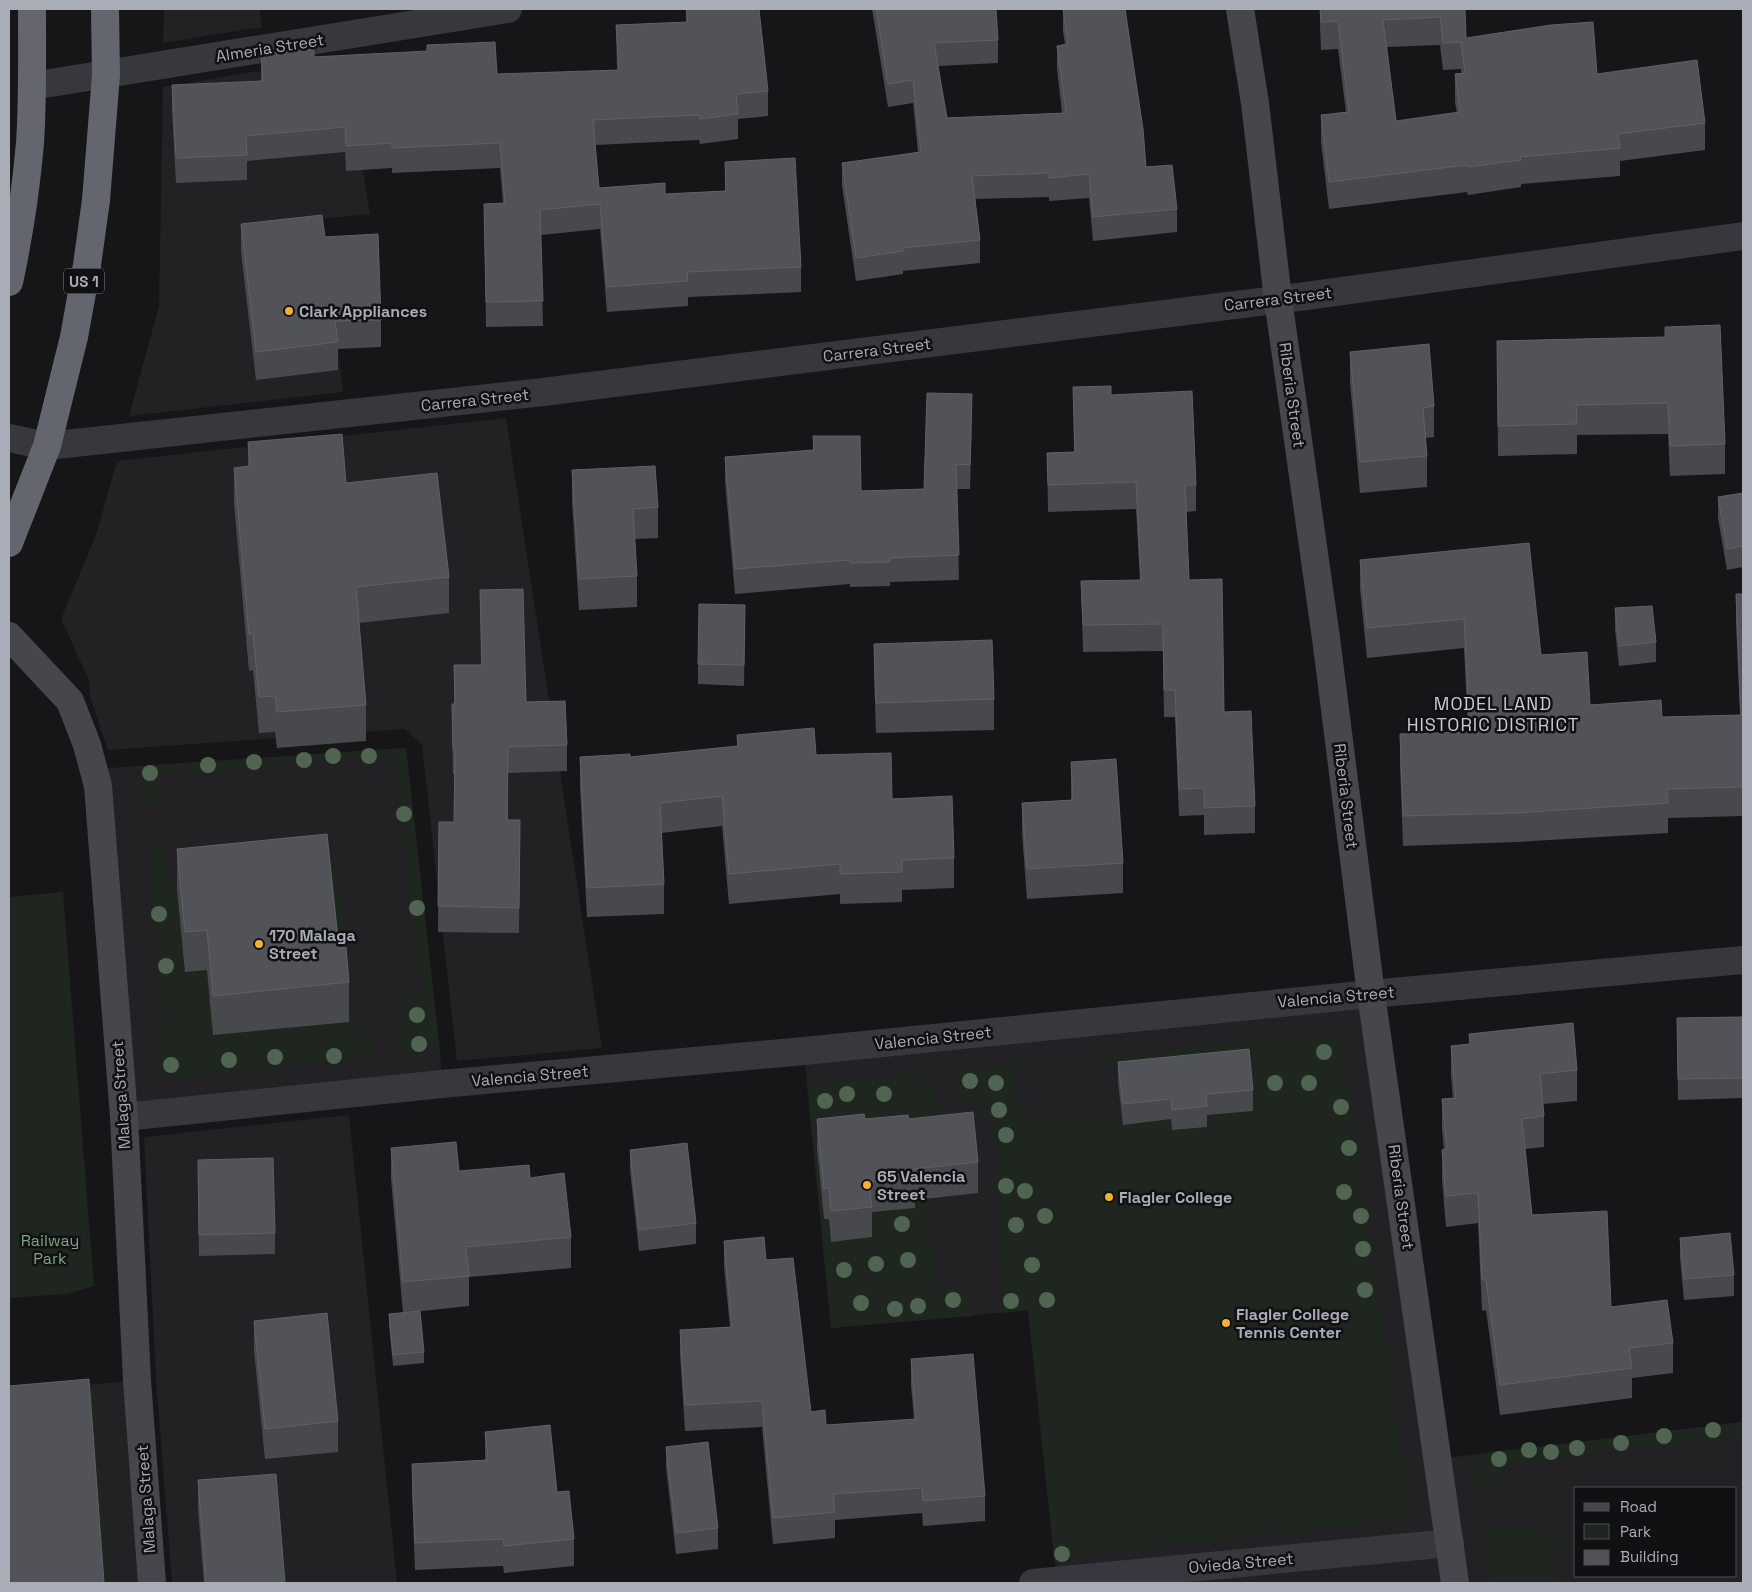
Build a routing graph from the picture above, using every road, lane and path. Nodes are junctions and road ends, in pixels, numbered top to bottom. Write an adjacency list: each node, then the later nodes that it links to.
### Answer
1 (32, 9): 6 (highway)
2 (105, 9): 5 (highway, US 1)
3 (508, 9): 5 (street, Almeria Street)
4 (1240, 9): 9 (street, Riberia Street)
5 (106, 75): 6 (street, Almeria Street); 11 (highway, US 1)
6 (32, 86): 8 (highway)
7 (1743, 236): 9 (street, Carrera Street)
8 (9, 282)
9 (1278, 299): 11 (street, Carrera Street); 15 (street, Riberia Street)
10 (9, 438): 11 (street, Carrera Street)
11 (47, 446): 12 (highway, US 1)
12 (9, 543)
13 (9, 636): 16 (street, Malaga Street)
14 (1743, 960): 15 (street, Valencia Street)
15 (1371, 994): 16 (street, Valencia Street); 17 (street, Riberia Street)
16 (124, 1117): 18 (street, Malaga Street)
17 (1450, 1543): 19 (street, Ovieda Street); 20 (street, Riberia Street)
18 (152, 1583)
19 (1033, 1583)
20 (1455, 1583)

